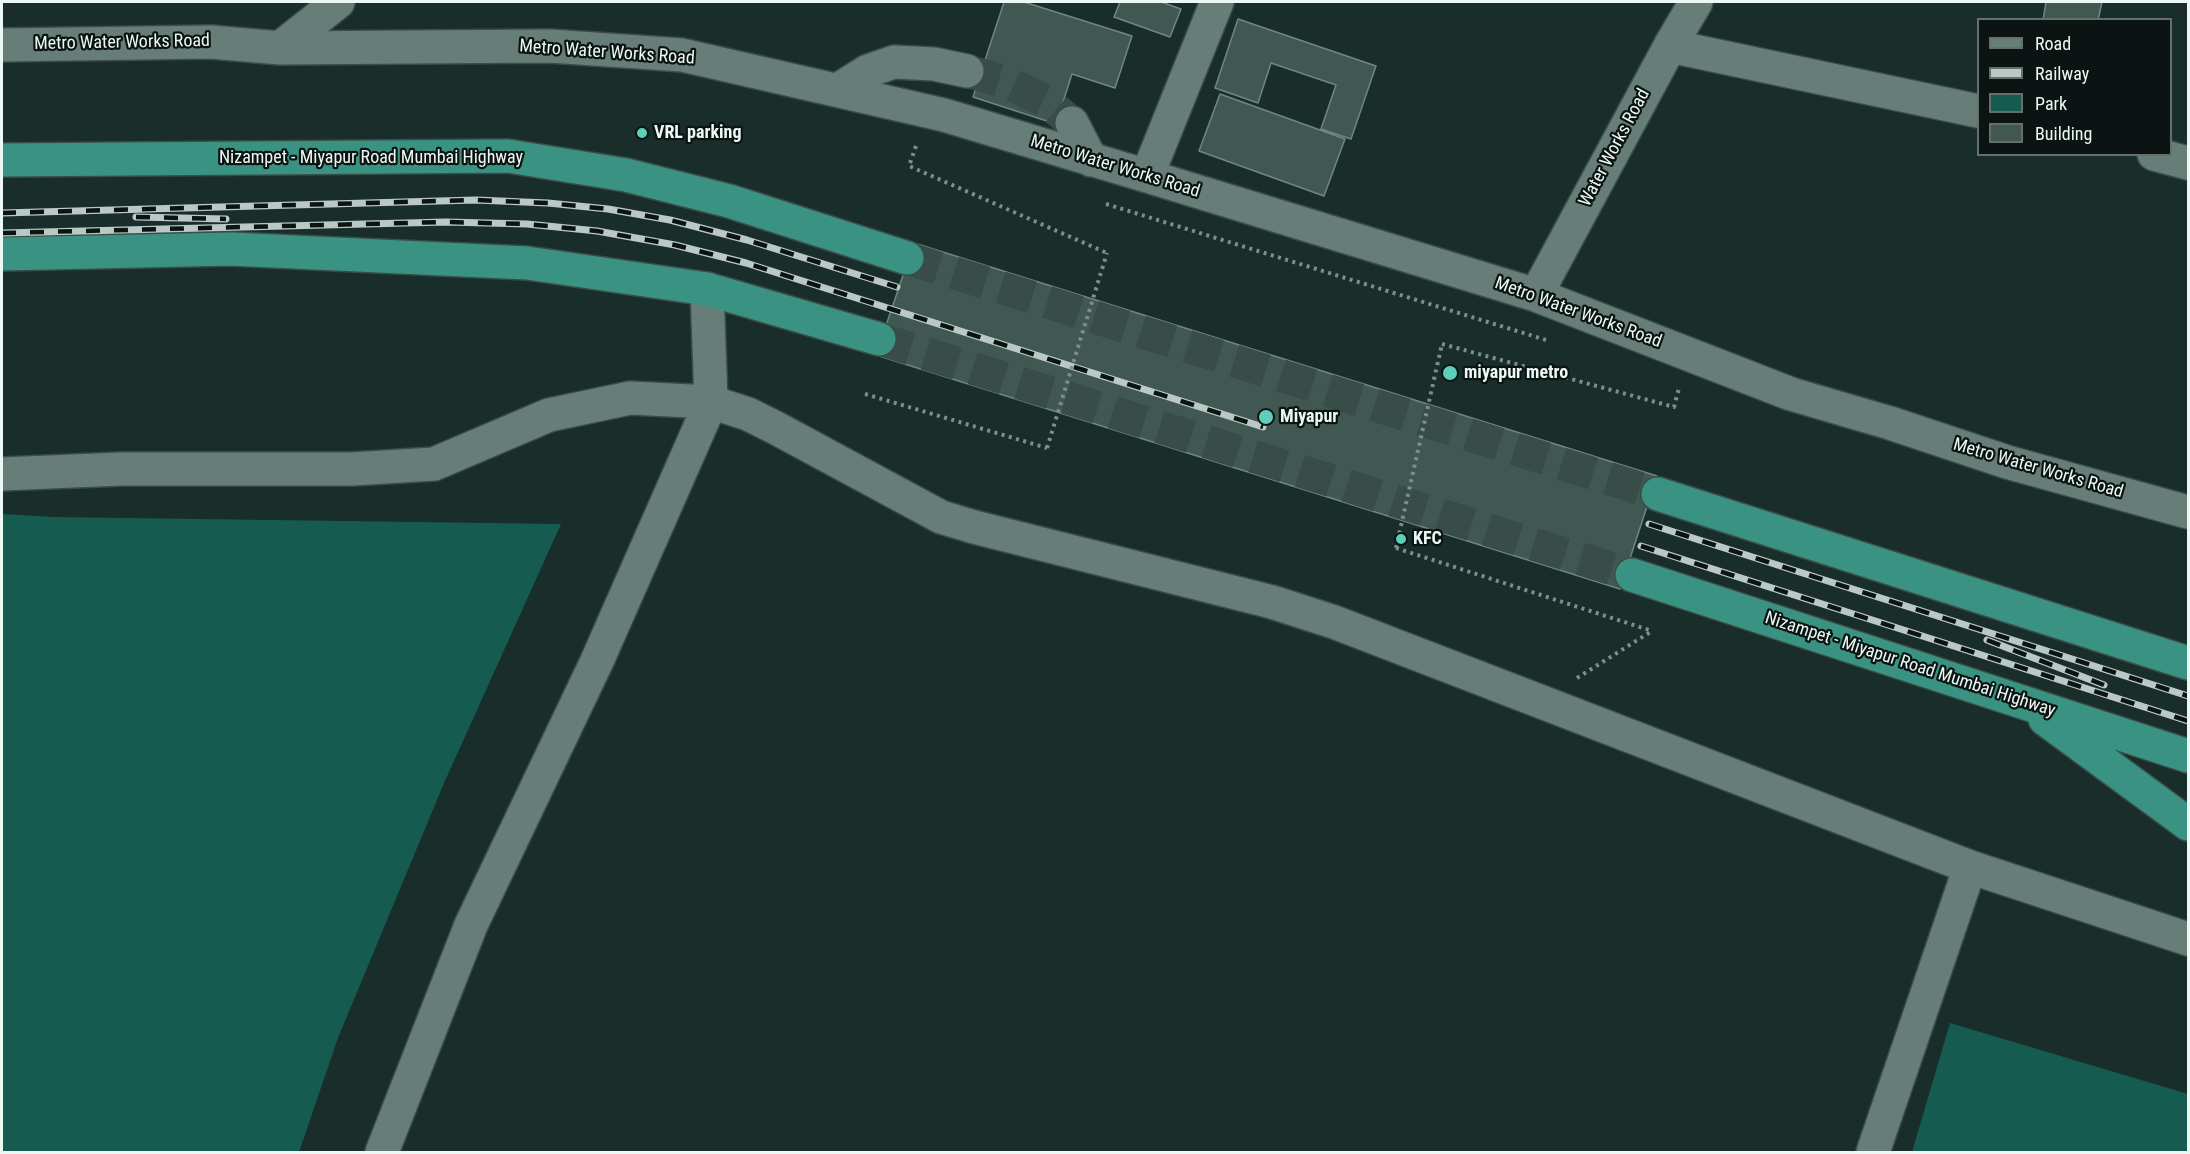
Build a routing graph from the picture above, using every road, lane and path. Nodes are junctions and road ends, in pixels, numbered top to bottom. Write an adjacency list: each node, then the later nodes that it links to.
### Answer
1 (338, 2): 6 (street)
2 (1217, 2): 16 (street)
3 (1696, 2): 5 (street, Water Works Road)
4 (2, 45): 6 (street, Metro Water Works Road)
5 (1670, 46): 9 (street); 21 (street, Water Works Road)
6 (280, 48): 8 (street, Metro Water Works Road)
7 (967, 71): 8 (street)
8 (838, 90): 14 (street, Metro Water Works Road)
9 (1977, 111)
10 (1072, 123): 14 (street)
11 (906, 143): 25 (path, bridge)
12 (2162, 156): 15 (street)
13 (2, 160): 19 (highway, Nizampet - Miyapur Road Mumbai Highway)
14 (1091, 160): 16 (street, Metro Water Works Road)
15 (2188, 163)
16 (1147, 176): 21 (street, Metro Water Works Road)
17 (1099, 202): 23 (path)
18 (2, 254): 20 (highway)
19 (907, 258)
20 (707, 289): 22 (highway); 26 (street)
21 (1536, 296): 29 (street, Metro Water Works Road)
22 (879, 339)
23 (1556, 343)
24 (1681, 382): 34 (path, bridge)
25 (865, 394)
26 (711, 402): 27 (street); 34 (street); 40 (street)
27 (2, 474)
28 (1659, 494): 32 (highway)
29 (2188, 512)
30 (1632, 575): 35 (highway, Nizampet - Miyapur Road Mumbai Highway)
31 (2188, 641): 32 (highway)
32 (2146, 650): 33 (highway)
33 (2188, 663)
34 (1540, 700): 38 (street)
35 (2020, 701): 36 (highway, Nizampet - Miyapur Road Mumbai Highway); 37 (highway)
36 (2188, 756)
37 (2188, 824)
38 (1970, 867): 39 (street); 41 (street)
39 (2188, 939)
40 (381, 1152)
41 (1873, 1152)

